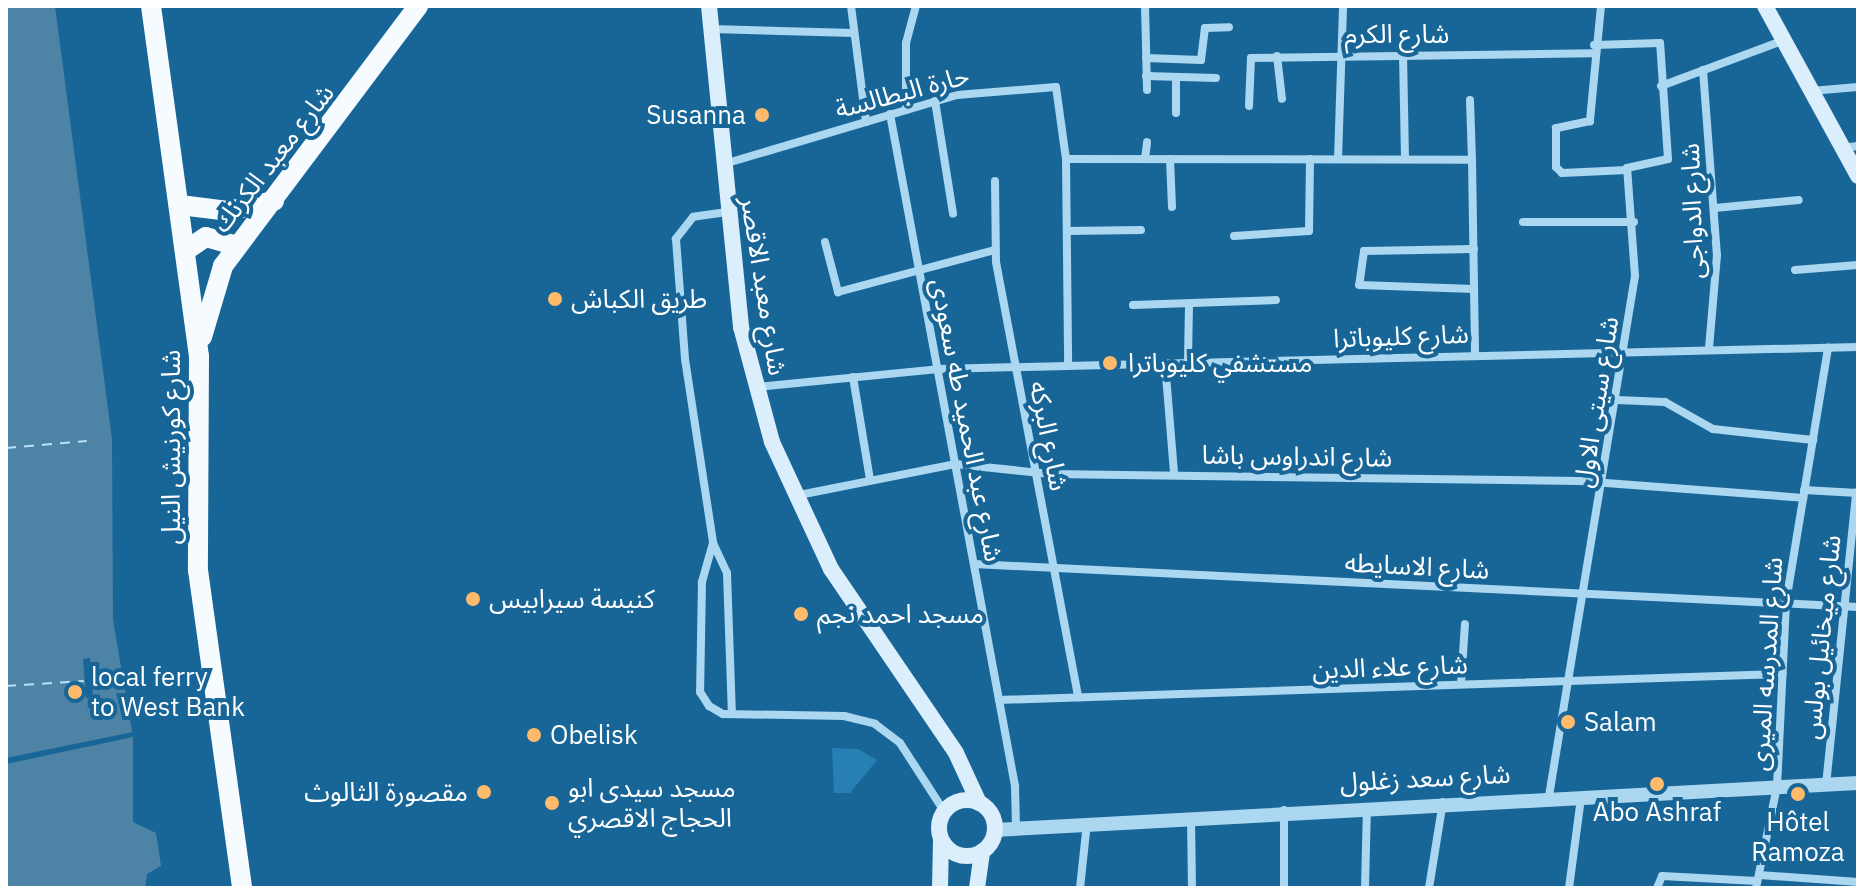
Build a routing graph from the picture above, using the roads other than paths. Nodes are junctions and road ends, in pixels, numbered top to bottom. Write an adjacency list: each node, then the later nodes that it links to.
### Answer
1 (151, 6): 51 (main road, شارع كورنيش النيل)
2 (418, 6): 49 (main road, شارع معبد الكرنك)
3 (709, 6): 11 (main road, شارع معبد الاقصر)
4 (851, 6): 12 (street)
5 (916, 6): 31 (street)
6 (1145, 6): 18 (street)
7 (1343, 6): 15 (street)
8 (1601, 6): 14 (street)
9 (1765, 6): 13 (main road)
10 (1229, 27): 18 (street)
11 (711, 29): 12 (street); 45 (main road, شارع معبد الاقصر)
12 (854, 33): 34 (street)
13 (1779, 42): 19 (street); 26 (main road)
14 (1593, 49): 16 (street, شارع الكرم); 23 (street, شارع الكرم); 46 (street)
15 (1346, 54): 16 (street, شارع الكرم); 17 (street, شارع الكرم); 42 (street)
16 (1403, 54): 43 (street)
17 (1277, 56): 27 (street); 30 (street, شارع الكرم)
18 (1146, 58): 20 (street)
19 (1703, 70): 23 (street); 53 (street, شارع الدواجى)
20 (1146, 76): 21 (street); 25 (street)
21 (1176, 77): 22 (street); 32 (street)
22 (1216, 78)
23 (1661, 86): 46 (street)
24 (1858, 87): 26 (street)
25 (1147, 90)
26 (1806, 91): 37 (main road)
27 (1282, 99)
28 (1470, 100): 44 (street)
29 (935, 101): 31 (street, حارة البطالسة); 38 (street, حارة البطالسة); 55 (street)
30 (1249, 106)
31 (906, 110): 33 (street, حارة البطالسة)
32 (1176, 113)
33 (890, 114): 34 (street, حارة البطالسة); 67 (street, شارع عبد الحميد طه سعودى)
34 (866, 122): 45 (street, حارة البطالسة)
35 (1147, 142): 39 (street)
36 (1858, 146): 37 (street)
37 (1840, 148): 47 (main road)
38 (1066, 159): 39 (street); 59 (street, حارة البطالسة)
39 (1145, 159): 40 (street)
40 (1170, 159): 41 (street); 52 (street)
41 (1310, 159): 42 (street); 60 (street)
42 (1338, 159): 43 (street)
43 (1405, 159): 44 (street)
44 (1472, 160): 63 (street)
45 (723, 165): 54 (main road, شارع معبد الاقصر)
46 (1627, 170): 57 (street, شارع سيتى الاول)
47 (1858, 176)
48 (995, 181): 64 (street, شارع البركه)
49 (275, 200): 51 (main road); 62 (main road, شارع معبد الكرنك)
50 (1799, 200): 53 (street)
51 (180, 205): 65 (main road, شارع كورنيش النيل)
52 (1172, 207)
53 (1715, 208): 75 (street, شارع الدواجى)
54 (727, 212): 85 (main road, شارع معبد الاقصر); 96 (street)
55 (953, 214)
56 (1523, 222): 57 (street)
57 (1634, 222): 76 (street, شارع سيتى الاول)
58 (1141, 230): 59 (street)
59 (1067, 231): 81 (street, حارة البطالسة)
60 (1234, 236)
61 (825, 242): 67 (street)
62 (237, 246): 65 (main road); 78 (main road, شارع معبد الكرنك)
63 (1474, 249): 69 (street); 69 (street)
64 (995, 250): 67 (street); 82 (street, شارع البركه)
65 (185, 251): 78 (main road, شارع كورنيش النيل)
66 (1858, 265): 68 (street)
67 (919, 267): 83 (street, شارع عبد الحميد طه سعودى)
68 (1795, 270)
69 (1474, 289): 77 (street)
70 (1276, 300): 72 (street)
71 (1133, 305): 72 (street)
72 (1189, 307): 79 (street)
73 (1828, 347): 74 (street, شارع كليوباترا); 75 (street, شارع كليوباترا); 87 (street, شارع المدرسه الميرى)
74 (1858, 347)
75 (1709, 349): 76 (street, شارع كليوباترا)
76 (1625, 351): 77 (street, شارع كليوباترا); 86 (street, شارع سيتى الاول)
77 (1475, 354): 79 (street, شارع كليوباترا)
78 (199, 356): 128 (main road, شارع كورنيش النيل)
79 (1188, 362): 80 (street, شارع كليوباترا)
80 (1165, 363): 81 (street, شارع كليوباترا); 89 (street)
81 (1068, 365): 82 (street, شارع كليوباترا)
82 (1015, 367): 83 (street, شارع كليوباترا); 90 (street, شارع البركه)
83 (938, 369): 84 (street, شارع كليوباترا); 88 (street, شارع عبد الحميد طه سعودى)
84 (853, 377): 85 (street, شارع كليوباترا); 91 (street)
85 (755, 387): 95 (main road, شارع معبد الاقصر)
86 (1617, 400): 87 (street); 92 (street, شارع سيتى الاول)
87 (1813, 440): 94 (street, شارع المدرسه الميرى)
88 (955, 464): 90 (street, شارع اندراوس باشا); 91 (street, شارع اندراوس باشا); 97 (street, شارع عبد الحميد طه سعودى)
89 (1174, 473): 90 (street, شارع اندراوس باشا); 92 (street, شارع اندراوس باشا)
90 (1035, 474): 98 (street, شارع البركه)
91 (870, 480): 95 (street, شارع اندراوس باشا)
92 (1602, 486): 94 (street, شارع اندراوس باشا); 99 (street, شارع سيتى الاول)
93 (1857, 493): 94 (street, شارع اندراوس باشا); 101 (street, شارع ميخائيل بولس)
94 (1803, 494): 100 (street, شارع المدرسه الميرى)
95 (794, 496): 116 (main road, شارع معبد الاقصر)
96 (713, 543): 109 (street); 109 (street)
97 (974, 564): 98 (street, شارع الاسايطه); 108 (street, شارع عبد الحميد طه سعودى)
98 (1053, 568): 99 (street, شارع الاسايطه); 107 (street, شارع البركه)
99 (1586, 594): 100 (street, شارع الاسايطه); 105 (street, شارع سيتى الاول)
100 (1786, 602): 101 (street, شارع الاسايطه); 104 (street, شارع المدرسه الميرى)
101 (1842, 606): 102 (street, شارع الاسايطه); 111 (street, شارع ميخائيل بولس)
102 (1858, 607)
103 (1465, 624): 106 (street)
104 (1783, 674): 105 (street, شارع علاء الدين); 112 (street, شارع المدرسه الميرى)
105 (1574, 681): 106 (street, شارع علاء الدين); 114 (street, شارع سيتى الاول)
106 (1461, 684): 107 (street, شارع علاء الدين)
107 (1078, 697): 108 (street, شارع علاء الدين)
108 (999, 700): 122 (street, شارع عبد الحميد طه سعودى)
109 (732, 714): 119 (street)
110 (1858, 783): 111 (street, شارع سعد زغلول)
111 (1826, 785): 112 (street, شارع سعد زغلول)
112 (1777, 787): 113 (street, شارع سعد زغلول); 126 (street, شارع المدرسه الميرى)
113 (1581, 795): 114 (street, شارع سعد زغلول); 136 (street)
114 (1549, 796): 115 (street, شارع سعد زغلول)
115 (1443, 801): 117 (street, شارع سعد زغلول); 135 (street)
116 (979, 803): 119 (main road); 123 (main road)
117 (1367, 806): 118 (street, شارع سعد زغلول); 134 (street)
118 (1284, 809): 120 (street, شارع سعد زغلول); 133 (street)
119 (944, 811): 124 (main road)
120 (1191, 816): 121 (street, شارع سعد زغلول); 132 (street)
121 (1087, 823): 122 (street, شارع سعد زغلول); 131 (street)
122 (1016, 828): 123 (street, شارع سعد زغلول)
123 (995, 830): 125 (main road)
124 (941, 841): 125 (main road); 129 (main road)
125 (982, 851): 130 (main road)
126 (1758, 881): 127 (street); 137 (street)
127 (1858, 882)
128 (242, 888)
129 (940, 888)
130 (977, 888)
131 (1080, 888)
132 (1192, 888)
133 (1284, 888)
134 (1365, 888)
135 (1429, 888)
136 (1569, 888)
137 (1657, 888)

